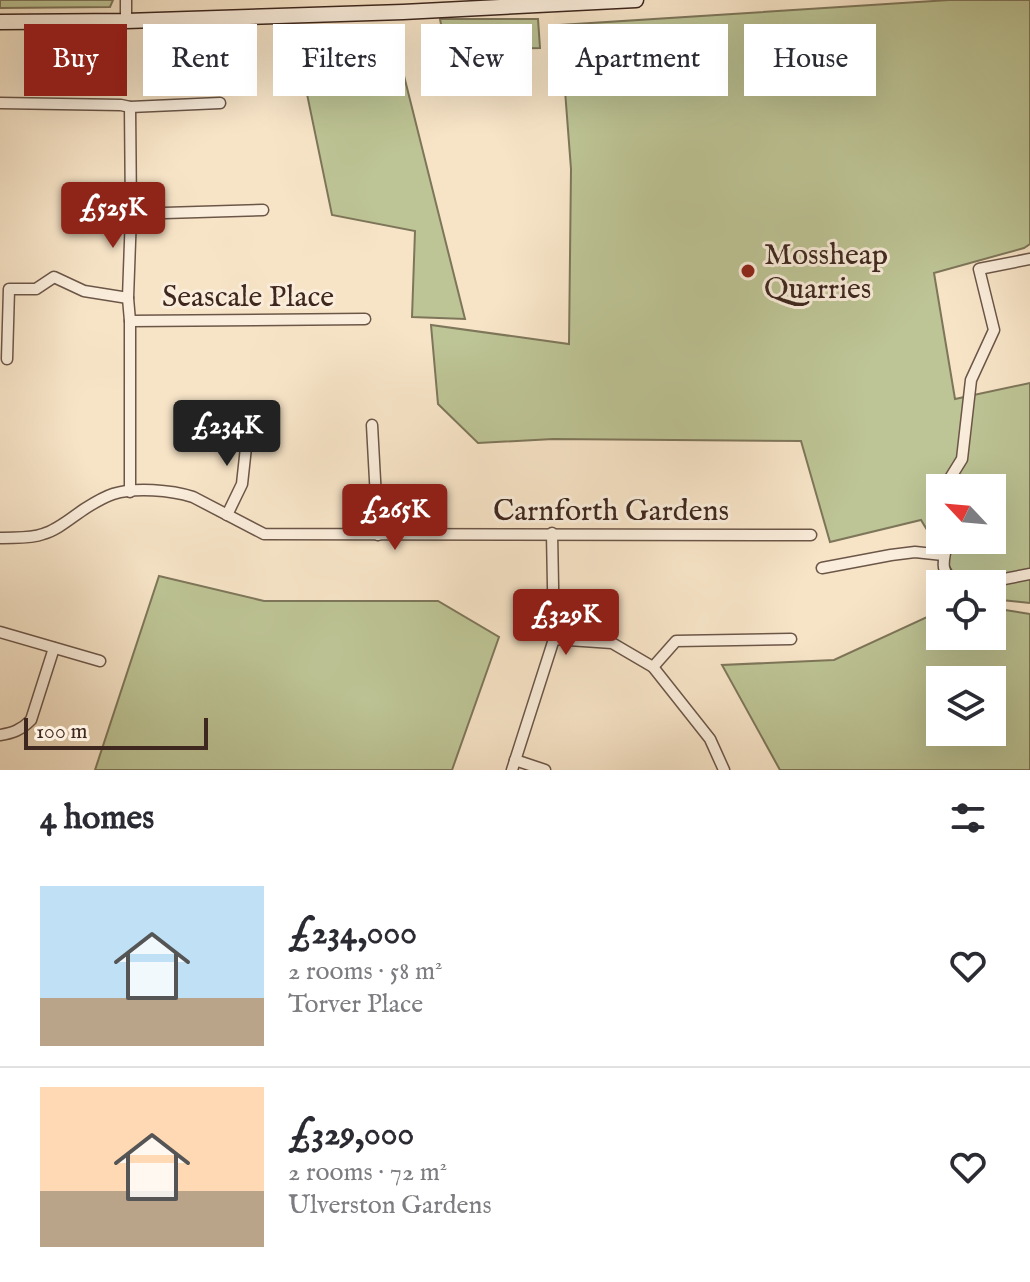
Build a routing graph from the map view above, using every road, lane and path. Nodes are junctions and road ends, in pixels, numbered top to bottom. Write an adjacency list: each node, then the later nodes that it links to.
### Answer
1 (126, 0): 3 (street)
2 (636, 0): 3 (main road)
3 (126, 21): 4 (main road)
4 (0, 22)
5 (0, 103): 7 (street)
6 (220, 103): 7 (street)
7 (130, 107): 9 (street)
8 (263, 210): 9 (street)
9 (131, 214): 11 (street)
10 (1030, 259): 17 (street)
11 (128, 298): 13 (street); 14 (street)
12 (365, 319): 13 (street, Seascale Place)
13 (130, 321): 18 (street)
14 (7, 359)
15 (372, 425): 21 (street)
16 (248, 429): 19 (street)
17 (953, 474)
18 (130, 492): 19 (street, Carnforth Gardens); 23 (street, Carnforth Gardens)
19 (227, 515): 21 (street, Carnforth Gardens)
20 (552, 533): 21 (street, Carnforth Gardens); 22 (street, Carnforth Gardens); 30 (street)
21 (378, 535)
22 (811, 535)
23 (0, 538)
24 (943, 555): 25 (street); 26 (street)
25 (822, 568)
26 (945, 570)
27 (1030, 574): 28 (street)
28 (1006, 579)
29 (0, 632): 32 (street)
30 (554, 639): 34 (street); 36 (street)
31 (791, 639): 34 (street)
32 (54, 648): 33 (street); 35 (street)
33 (100, 661)
34 (653, 667): 38 (street)
35 (0, 735)
36 (513, 765): 37 (street)
37 (545, 770)
38 (724, 770)

